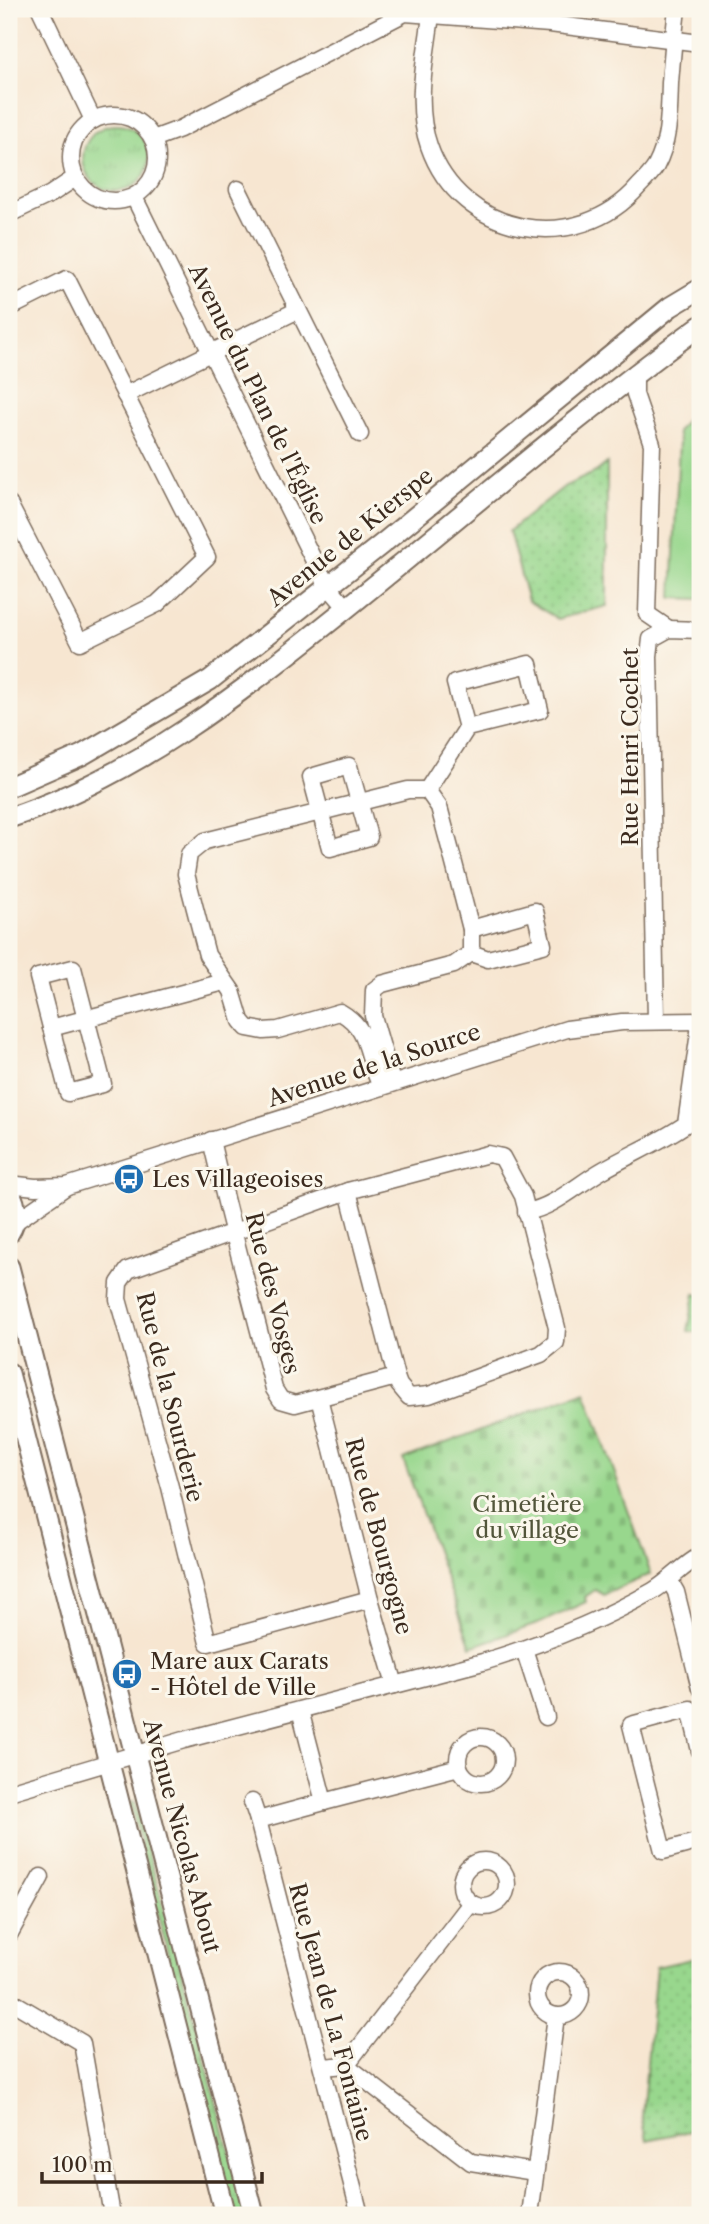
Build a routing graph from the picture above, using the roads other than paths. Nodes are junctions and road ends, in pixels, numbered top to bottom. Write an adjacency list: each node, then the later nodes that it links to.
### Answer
1 (40, 9): 6 (street)
2 (677, 9): 4 (street)
3 (431, 15): 4 (street); 4 (street); 7 (street)
4 (673, 40): 5 (street)
5 (700, 43)
6 (93, 120): 7 (street); 8 (street)
7 (153, 139): 10 (street)
8 (75, 178): 10 (street); 11 (street)
9 (238, 189): 14 (street)
10 (134, 197): 16 (street, Avenue du Plan de l'Église)
11 (9, 214)
12 (700, 289): 21 (main road, Avenue de Kierspe)
13 (9, 308): 18 (street)
14 (298, 310): 16 (street); 19 (street)
15 (700, 327): 17 (main road)
16 (212, 353): 18 (street); 21 (street, Avenue du Plan de l'Église)
17 (635, 373): 22 (main road); 23 (street, Rue Henri Cochet)
18 (125, 395): 20 (street)
19 (360, 435)
20 (9, 504)
21 (328, 586): 22 (street, Avenue du Plan de l'Église); 26 (main road, Avenue de Kierspe)
22 (347, 608): 32 (main road)
23 (669, 629): 24 (street); 38 (street, Rue Henri Cochet)
24 (700, 630)
25 (467, 728): 25 (street); 28 (street)
26 (82, 755): 27 (main road, Avenue de Kierspe); 29 (main road)
27 (9, 787)
28 (427, 790): 30 (street); 33 (street)
29 (9, 802)
30 (359, 802): 31 (street); 31 (street); 31 (street)
31 (320, 812): 35 (street)
32 (9, 818)
33 (471, 929): 34 (street); 34 (street)
34 (471, 953): 36 (street)
35 (224, 982): 37 (street); 39 (street)
36 (373, 1016): 39 (street); 42 (street)
37 (86, 1018): 41 (street); 41 (street); 41 (street)
38 (656, 1020): 40 (street, Avenue de la Source); 42 (street, Avenue de la Source)
39 (355, 1021): 42 (street)
40 (700, 1023): 48 (street)
41 (51, 1028)
42 (386, 1084): 43 (street, Avenue de la Source)
43 (211, 1140): 45 (street, Avenue de la Source); 50 (street, Rue des Vosges)
44 (9, 1184): 45 (street, Avenue de la Source)
45 (67, 1185): 49 (street, Avenue de la Source)
46 (9, 1191): 49 (main road)
47 (348, 1191): 48 (street, Rue de la Sourderie); 50 (street, Rue de la Sourderie); 53 (street)
48 (526, 1212): 53 (street)
49 (12, 1228)
50 (234, 1232): 54 (street, Rue des Vosges); 57 (street, Rue de la Sourderie)
51 (9, 1267): 64 (main road, Avenue Nicolas About)
52 (9, 1373): 65 (main road)
53 (396, 1377): 54 (street, Rue des Vosges)
54 (319, 1398): 57 (street, Rue de Bourgogne)
55 (700, 1556): 56 (street)
56 (668, 1580): 58 (street); 60 (street)
57 (370, 1599): 59 (street, Rue de Bourgogne)
58 (524, 1649): 59 (street); 62 (street)
59 (395, 1685): 61 (street)
60 (700, 1688)
61 (300, 1710): 64 (street); 69 (street)
62 (546, 1717)
63 (700, 1751): 71 (street)
64 (135, 1754): 65 (street); 82 (main road, Avenue Nicolas About)
65 (110, 1762): 67 (street); 81 (main road)
66 (459, 1767): 69 (street)
67 (9, 1792)
68 (252, 1802): 70 (street, Rue Jean de La Fontaine)
69 (324, 1802): 70 (street)
70 (258, 1820): 78 (street, Rue Jean de La Fontaine)
71 (700, 1841)
72 (41, 1877): 74 (street)
73 (471, 1903): 77 (street)
74 (9, 1934)
75 (9, 2000): 80 (street)
76 (556, 2016): 79 (street)
77 (346, 2065): 78 (street); 79 (street)
78 (323, 2067): 83 (street, Rue Jean de La Fontaine)
79 (535, 2172): 84 (street)
80 (112, 2215)
81 (225, 2215)
82 (254, 2215)
83 (360, 2215)
84 (530, 2215)

